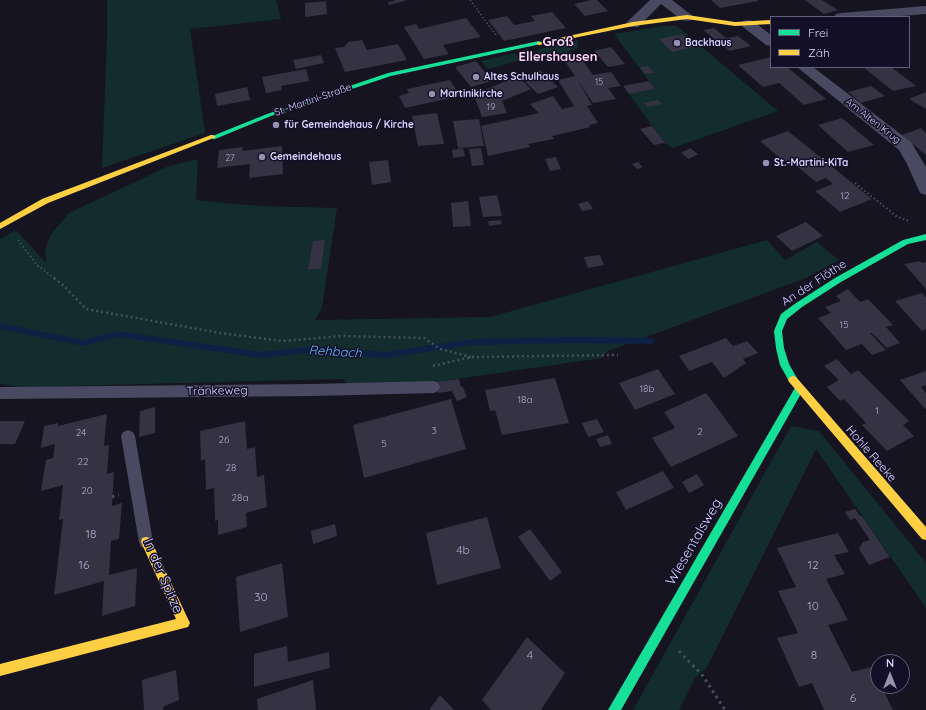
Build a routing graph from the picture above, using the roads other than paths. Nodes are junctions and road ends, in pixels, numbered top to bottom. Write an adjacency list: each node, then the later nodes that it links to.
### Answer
1 (657, 0): 7 (street)
2 (664, 0): 5 (street)
3 (926, 10): 4 (street)
4 (853, 16)
5 (687, 17): 7 (street, St.-Martini-Straße); 8 (street, St.-Martini-Straße)
6 (770, 22): 8 (street, St.-Martini-Straße)
7 (633, 24): 12 (street, St.-Martini-Straße)
8 (748, 24): 9 (street)
9 (770, 41)
10 (805, 68): 11 (street, Am Alten Krug)
11 (926, 189)
12 (4, 224)
13 (926, 237): 15 (street, An der Flöthe)
14 (434, 387): 16 (lane, Tränkeweg)
15 (799, 389): 18 (street, Hohle Reeke); 21 (street, Wiesentalsweg)
16 (0, 393)
17 (128, 436): 19 (lane, In der Spitze)
18 (926, 535)
19 (146, 542): 20 (street, In der Spitze)
20 (0, 670)
21 (614, 710)

